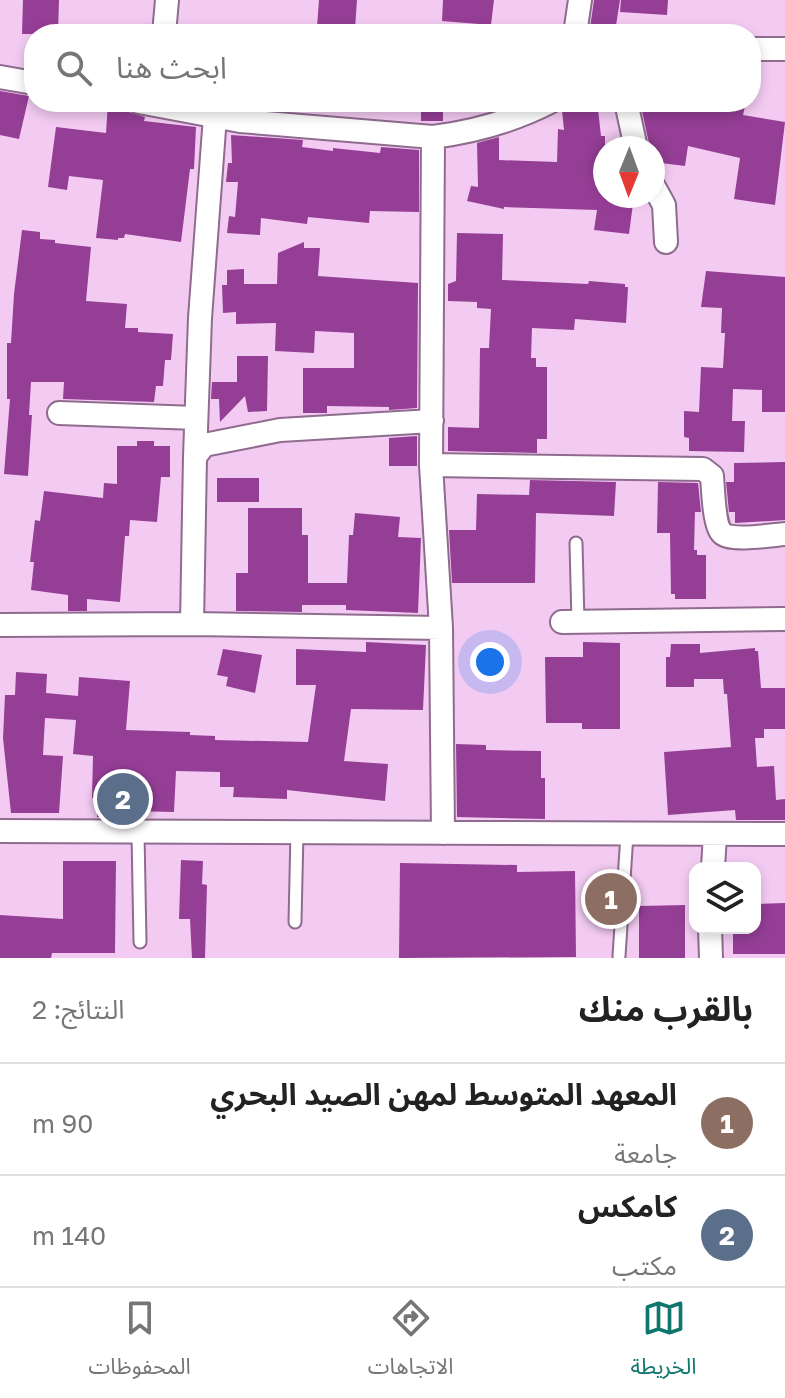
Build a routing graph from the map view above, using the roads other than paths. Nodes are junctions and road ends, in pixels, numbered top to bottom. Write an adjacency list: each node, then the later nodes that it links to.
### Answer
1 (167, 0): 3 (street)
2 (580, 0): 4 (street)
3 (165, 24)
4 (576, 24)
5 (761, 49): 6 (street)
6 (785, 49)
7 (0, 77): 8 (street)
8 (24, 81)
9 (195, 112): 12 (street)
10 (525, 112): 14 (street)
11 (628, 112): 13 (street)
12 (215, 116): 14 (street); 18 (street)
13 (633, 136)
14 (433, 137): 19 (street)
15 (664, 208): 16 (street)
16 (666, 242)
17 (59, 413): 18 (street)
18 (196, 418): 20 (street)
19 (432, 421): 20 (street); 21 (street)
20 (195, 457): 26 (street)
21 (431, 465): 22 (street); 28 (street)
22 (785, 534)
23 (576, 543): 25 (lane)
24 (785, 619): 25 (street)
25 (570, 622)
26 (192, 624): 27 (street); 28 (street)
27 (0, 625)
28 (441, 628): 32 (street)
29 (0, 831): 31 (street)
30 (297, 832): 31 (street); 32 (street); 37 (lane)
31 (138, 833): 39 (lane)
32 (443, 833): 33 (street)
33 (627, 834): 34 (street); 40 (lane)
34 (715, 834): 35 (street); 36 (street)
35 (785, 834)
36 (713, 862)
37 (295, 922)
38 (710, 934): 41 (street)
39 (140, 942)
40 (619, 956)
41 (711, 958)

